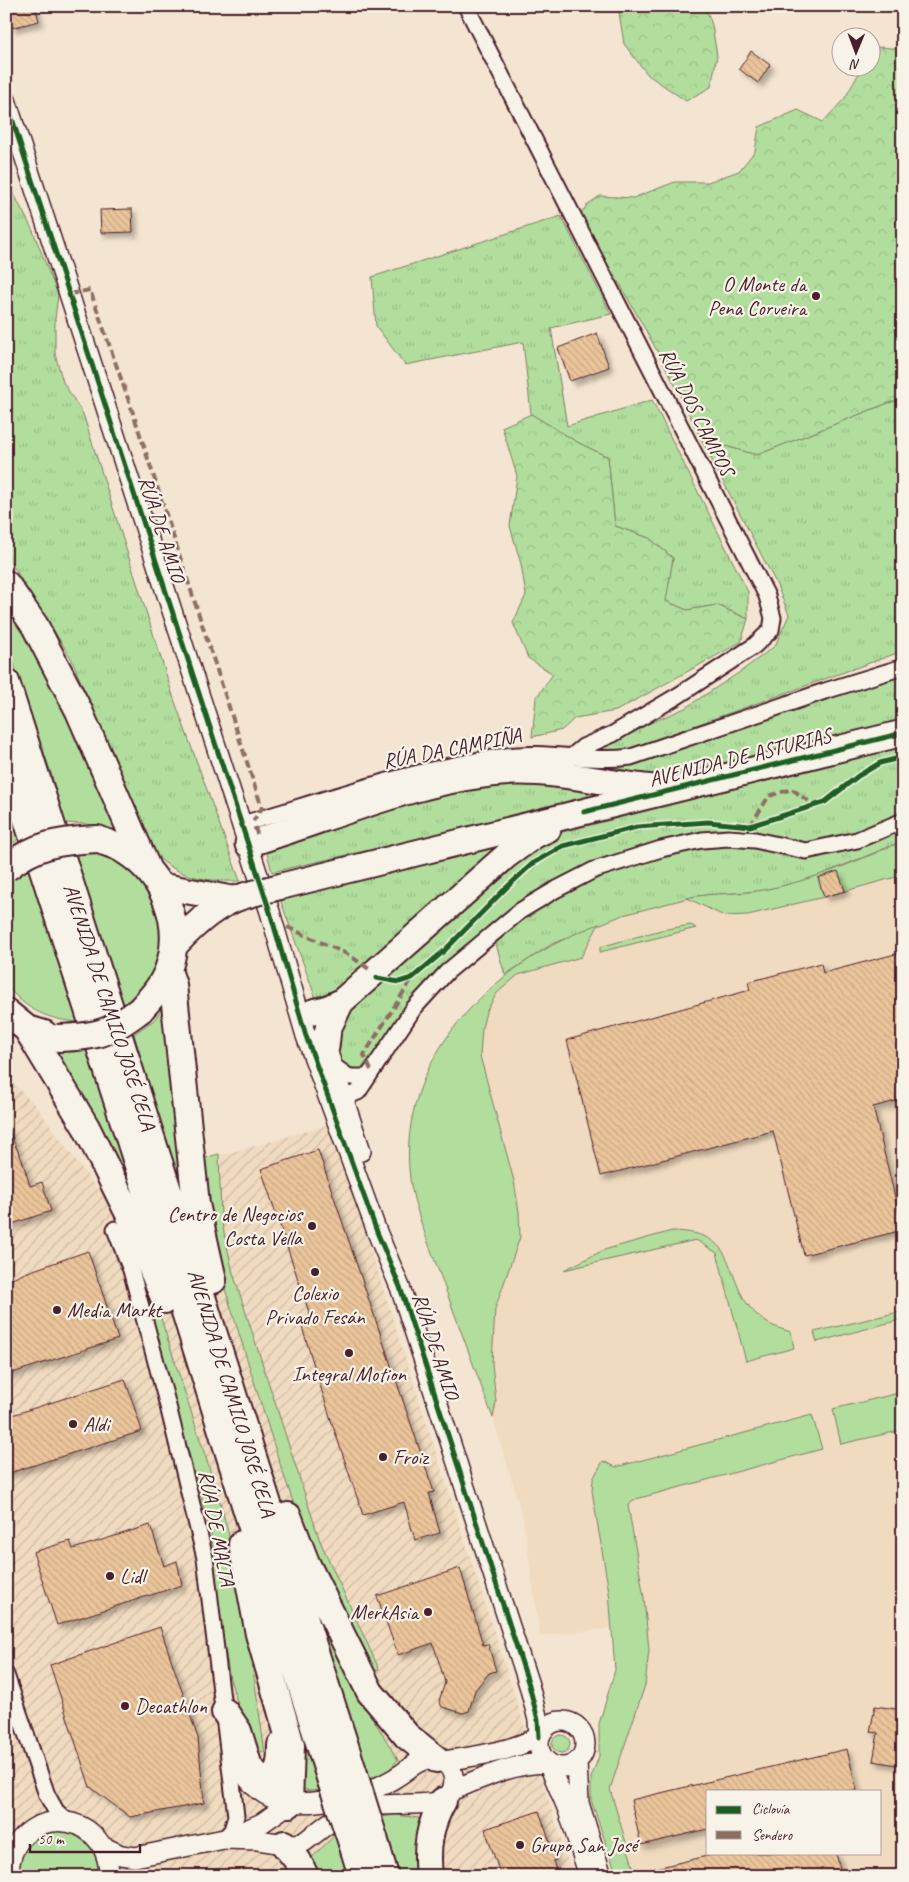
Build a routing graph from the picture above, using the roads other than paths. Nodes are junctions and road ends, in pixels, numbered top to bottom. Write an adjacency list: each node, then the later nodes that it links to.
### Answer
1 (466, 6): 8 (street, RÚA DOS CAMPOS)
2 (6, 100): 12 (street, RÚA DE AMIO)
3 (6, 584): 14 (highway)
4 (903, 667): 8 (street, RÚA DA CAMPIÑA)
5 (6, 682): 30 (highway, AVENIDA DE CAMILO JOSÉ CELA)
6 (903, 733): 9 (main road, AVENIDA DE ASTURIAS)
7 (6, 754): 29 (highway, AVENIDA DE CAMILO JOSÉ CELA)
8 (572, 756): 12 (street, RÚA DA CAMPIÑA)
9 (674, 789): 10 (main road, AVENIDA DE ASTURIAS); 12 (main road)
10 (584, 812): 15 (main road, AVENIDA DE ASTURIAS, bridge); 19 (main road)
11 (903, 821): 24 (street)
12 (244, 834): 16 (street, RÚA DE AMIO)
13 (6, 868): 14 (highway, bridge)
14 (154, 877): 15 (main road); 17 (highway)
15 (240, 897): 17 (main road)
16 (270, 912): 18 (street, RÚA DE AMIO); 21 (street, RÚA DE AMIO)
17 (171, 958): 22 (highway, bridge); 30 (highway)
18 (286, 969): 21 (street, RÚA DE AMIO); 23 (street, RÚA DE AMIO)
19 (341, 1002): 21 (main road); 23 (main road)
20 (6, 1012): 22 (highway)
21 (313, 1012): 23 (street, RÚA DE AMIO)
22 (27, 1029): 29 (highway)
23 (323, 1055): 24 (street); 25 (street, RÚA DE AMIO); 26 (street, RÚA DE AMIO)
24 (367, 1073): 25 (street)
25 (351, 1095): 26 (street, RÚA DE AMIO); 28 (street, RÚA DE AMIO)
26 (352, 1162): 28 (street, RÚA DE AMIO)
27 (116, 1229): 35 (street, RÚA DE MALTA)
28 (395, 1272): 33 (street, RÚA DE AMIO)
29 (186, 1315): 31 (highway, AVENIDA DE CAMILO JOSÉ CELA)
30 (211, 1324): 31 (highway, AVENIDA DE CAMILO JOSÉ CELA)
31 (251, 1486): 34 (highway); 38 (highway); 41 (highway, AVENIDA DE CAMILO JOSÉ CELA)
32 (6, 1676): 42 (street)
33 (529, 1685): 36 (street, RÚA DE AMIO); 37 (street, RÚA DE AMIO)
34 (278, 1703): 35 (highway); 44 (highway)
35 (225, 1712): 44 (street); 49 (street, RÚA DE MALTA)
36 (558, 1721): 37 (street); 39 (street)
37 (539, 1737): 38 (street); 40 (street)
38 (440, 1760): 41 (street); 43 (street)
39 (577, 1762): 40 (street); 62 (street)
40 (548, 1763): 43 (street); 45 (street)
41 (352, 1790): 43 (street); 44 (street); 50 (highway, AVENIDA DE CAMILO JOSÉ CELA, bridge)
42 (48, 1795): 46 (street); 48 (street)
43 (448, 1795): 59 (highway)
44 (289, 1804): 49 (street)
45 (568, 1810): 60 (street); 61 (street)
46 (67, 1821): 48 (street); 52 (street)
47 (329, 1823): 51 (street)
48 (41, 1824): 54 (street)
49 (224, 1839): 51 (street); 53 (street)
50 (363, 1841): 57 (highway, AVENIDA DE CAMILO JOSÉ CELA); 58 (highway, AVENIDA DE CAMILO JOSÉ CELA)
51 (284, 1844): 56 (highway)
52 (104, 1847): 53 (street); 55 (street)
53 (135, 1857): 55 (street)
54 (9, 1876)
55 (111, 1876)
56 (305, 1876)
57 (362, 1876)
58 (385, 1876)
59 (429, 1876)
60 (589, 1876)
61 (595, 1876)
62 (602, 1876)

